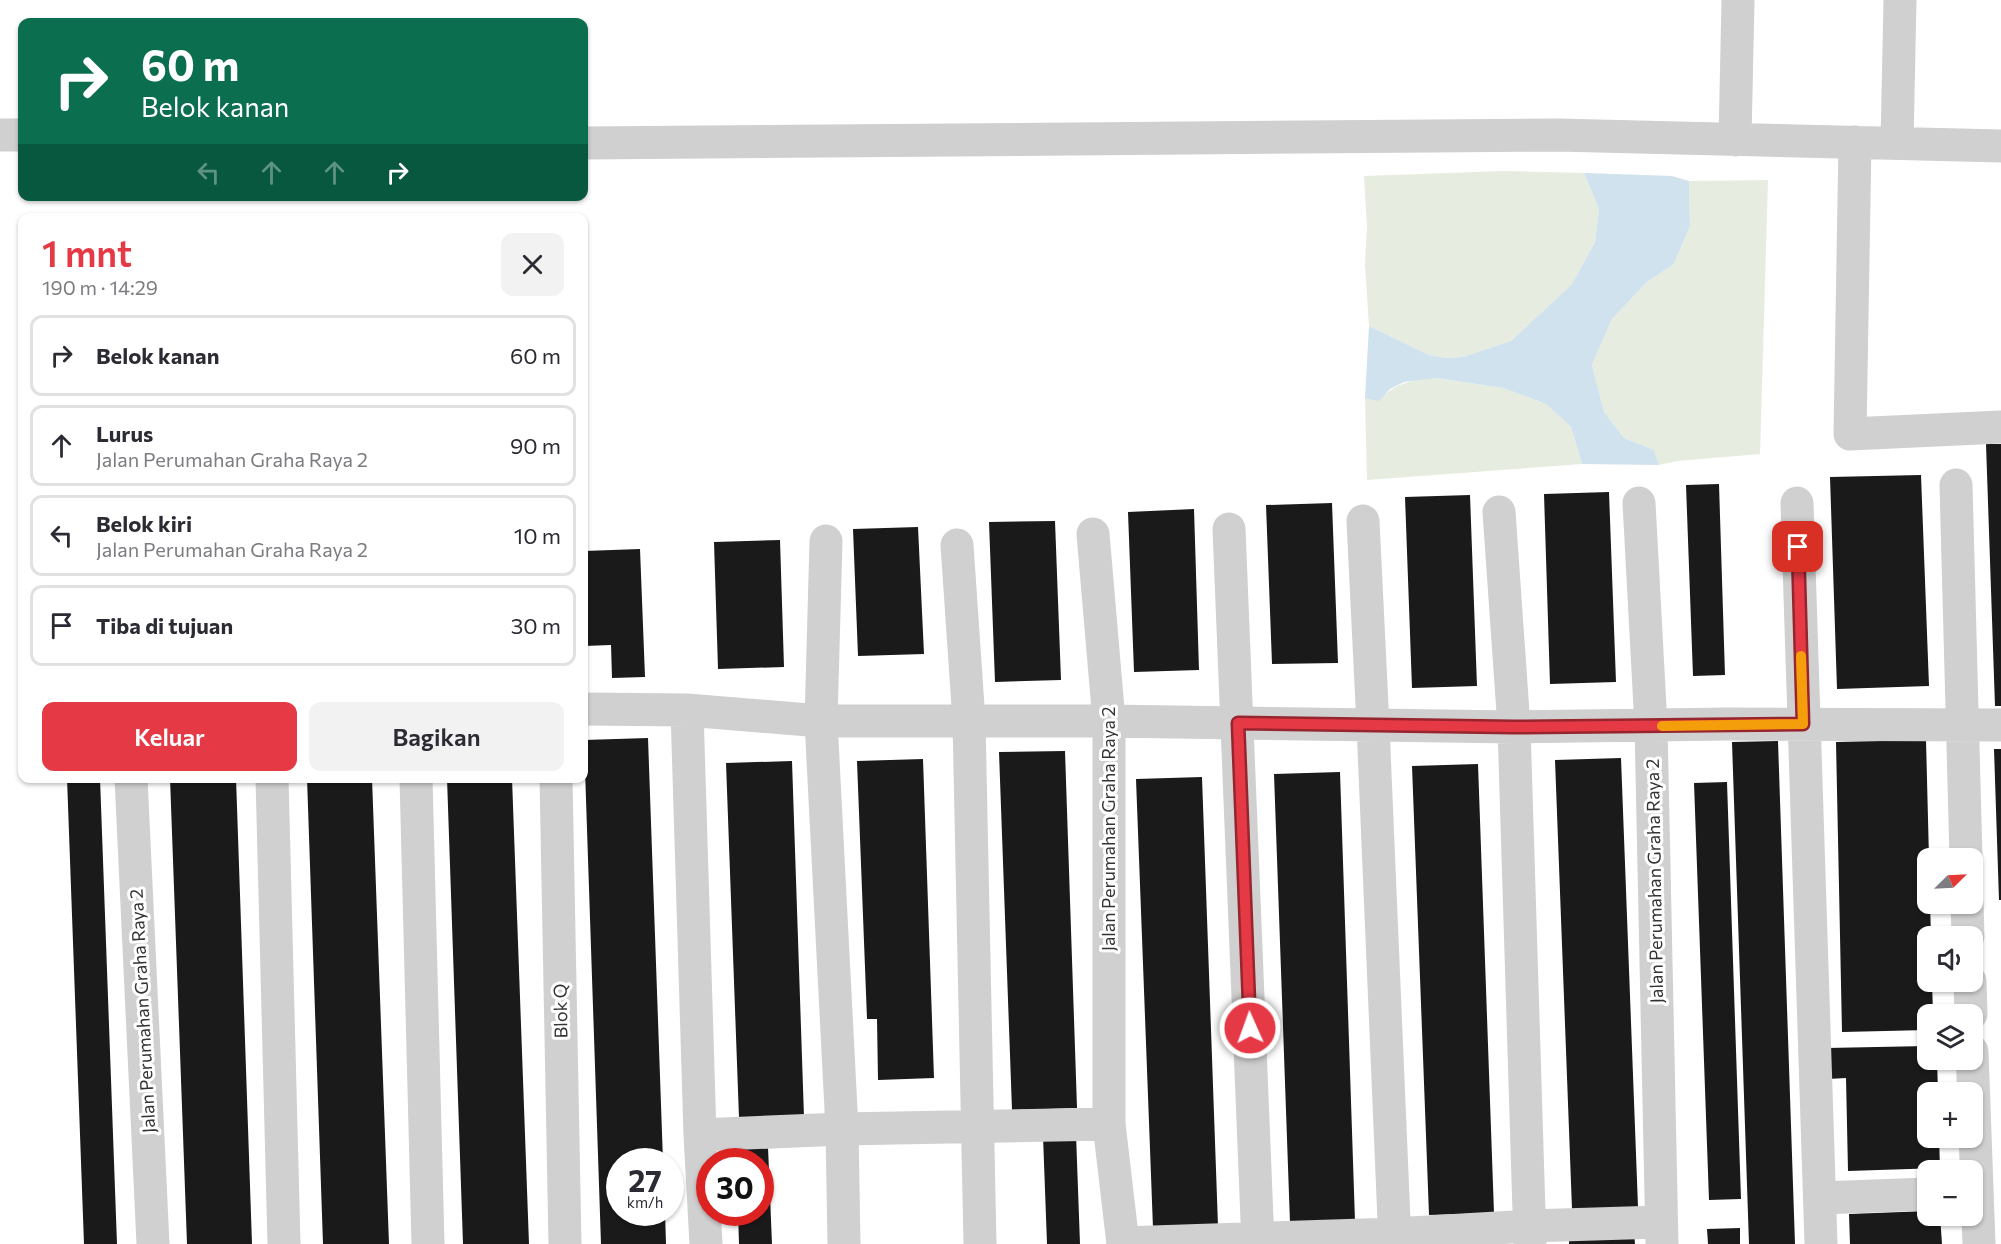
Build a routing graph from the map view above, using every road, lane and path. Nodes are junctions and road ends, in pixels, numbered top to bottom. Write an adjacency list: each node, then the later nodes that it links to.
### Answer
1 (1738, 0): 5 (street)
2 (1900, 0): 8 (street)
3 (0, 135): 4 (street)
4 (18, 135)
5 (1735, 140): 6 (street); 7 (street)
6 (1855, 142): 8 (street); 10 (street)
7 (588, 143)
8 (1897, 143): 9 (street)
9 (2001, 146)
10 (2001, 427)
11 (1956, 485): 30 (street)
12 (1639, 503): 29 (street, Jalan Perumahan Graha Raya 2)
13 (1797, 503): 26 (street)
14 (1499, 512): 31 (street)
15 (1362, 521): 28 (street)
16 (1229, 529): 25 (street)
17 (1093, 534): 24 (street, Jalan Perumahan Graha Raya 2)
18 (826, 541): 22 (street)
19 (957, 545): 23 (street)
20 (588, 708): 21 (street)
21 (687, 710): 22 (street); 41 (street)
22 (821, 721): 23 (street); 40 (street)
23 (969, 721): 24 (street); 39 (street)
24 (1109, 721): 25 (street); 38 (street, Jalan Perumahan Graha Raya 2)
25 (1238, 723): 28 (street); 49 (street)
26 (1803, 724): 29 (street); 30 (street); 44 (street)
27 (2001, 725): 30 (street)
28 (1373, 726): 31 (street); 48 (street)
29 (1652, 726): 31 (street); 46 (street, Jalan Perumahan Graha Raya 2)
30 (1961, 726): 36 (street)
31 (1514, 727): 47 (street)
32 (131, 783): 51 (street, Jalan Perumahan Graha Raya 2)
33 (272, 783): 52 (street)
34 (416, 783): 53 (street)
35 (556, 783): 54 (street, Blok Q)
36 (1966, 848)
37 (1972, 1070): 42 (street)
38 (1109, 1124): 39 (street); 50 (street, Jalan Perumahan Graha Raya 2)
39 (976, 1127): 40 (street); 57 (street)
40 (842, 1129): 41 (street); 56 (street)
41 (700, 1135): 55 (street)
42 (1974, 1160)
43 (1917, 1194): 44 (street)
44 (1820, 1198): 58 (street)
45 (1978, 1226): 59 (street)
46 (1661, 1233): 47 (street, Jalan Perumahan Graha Raya 2)
47 (1529, 1235): 48 (street, Jalan Perumahan Graha Raya 2)
48 (1394, 1239): 49 (street, Jalan Perumahan Graha Raya 2)
49 (1258, 1242): 50 (street, Jalan Perumahan Graha Raya 2)
50 (1123, 1243)
51 (153, 1244)
52 (284, 1244)
53 (428, 1244)
54 (565, 1244)
55 (706, 1244)
56 (844, 1244)
57 (980, 1244)
58 (1821, 1244)
59 (1979, 1244)

